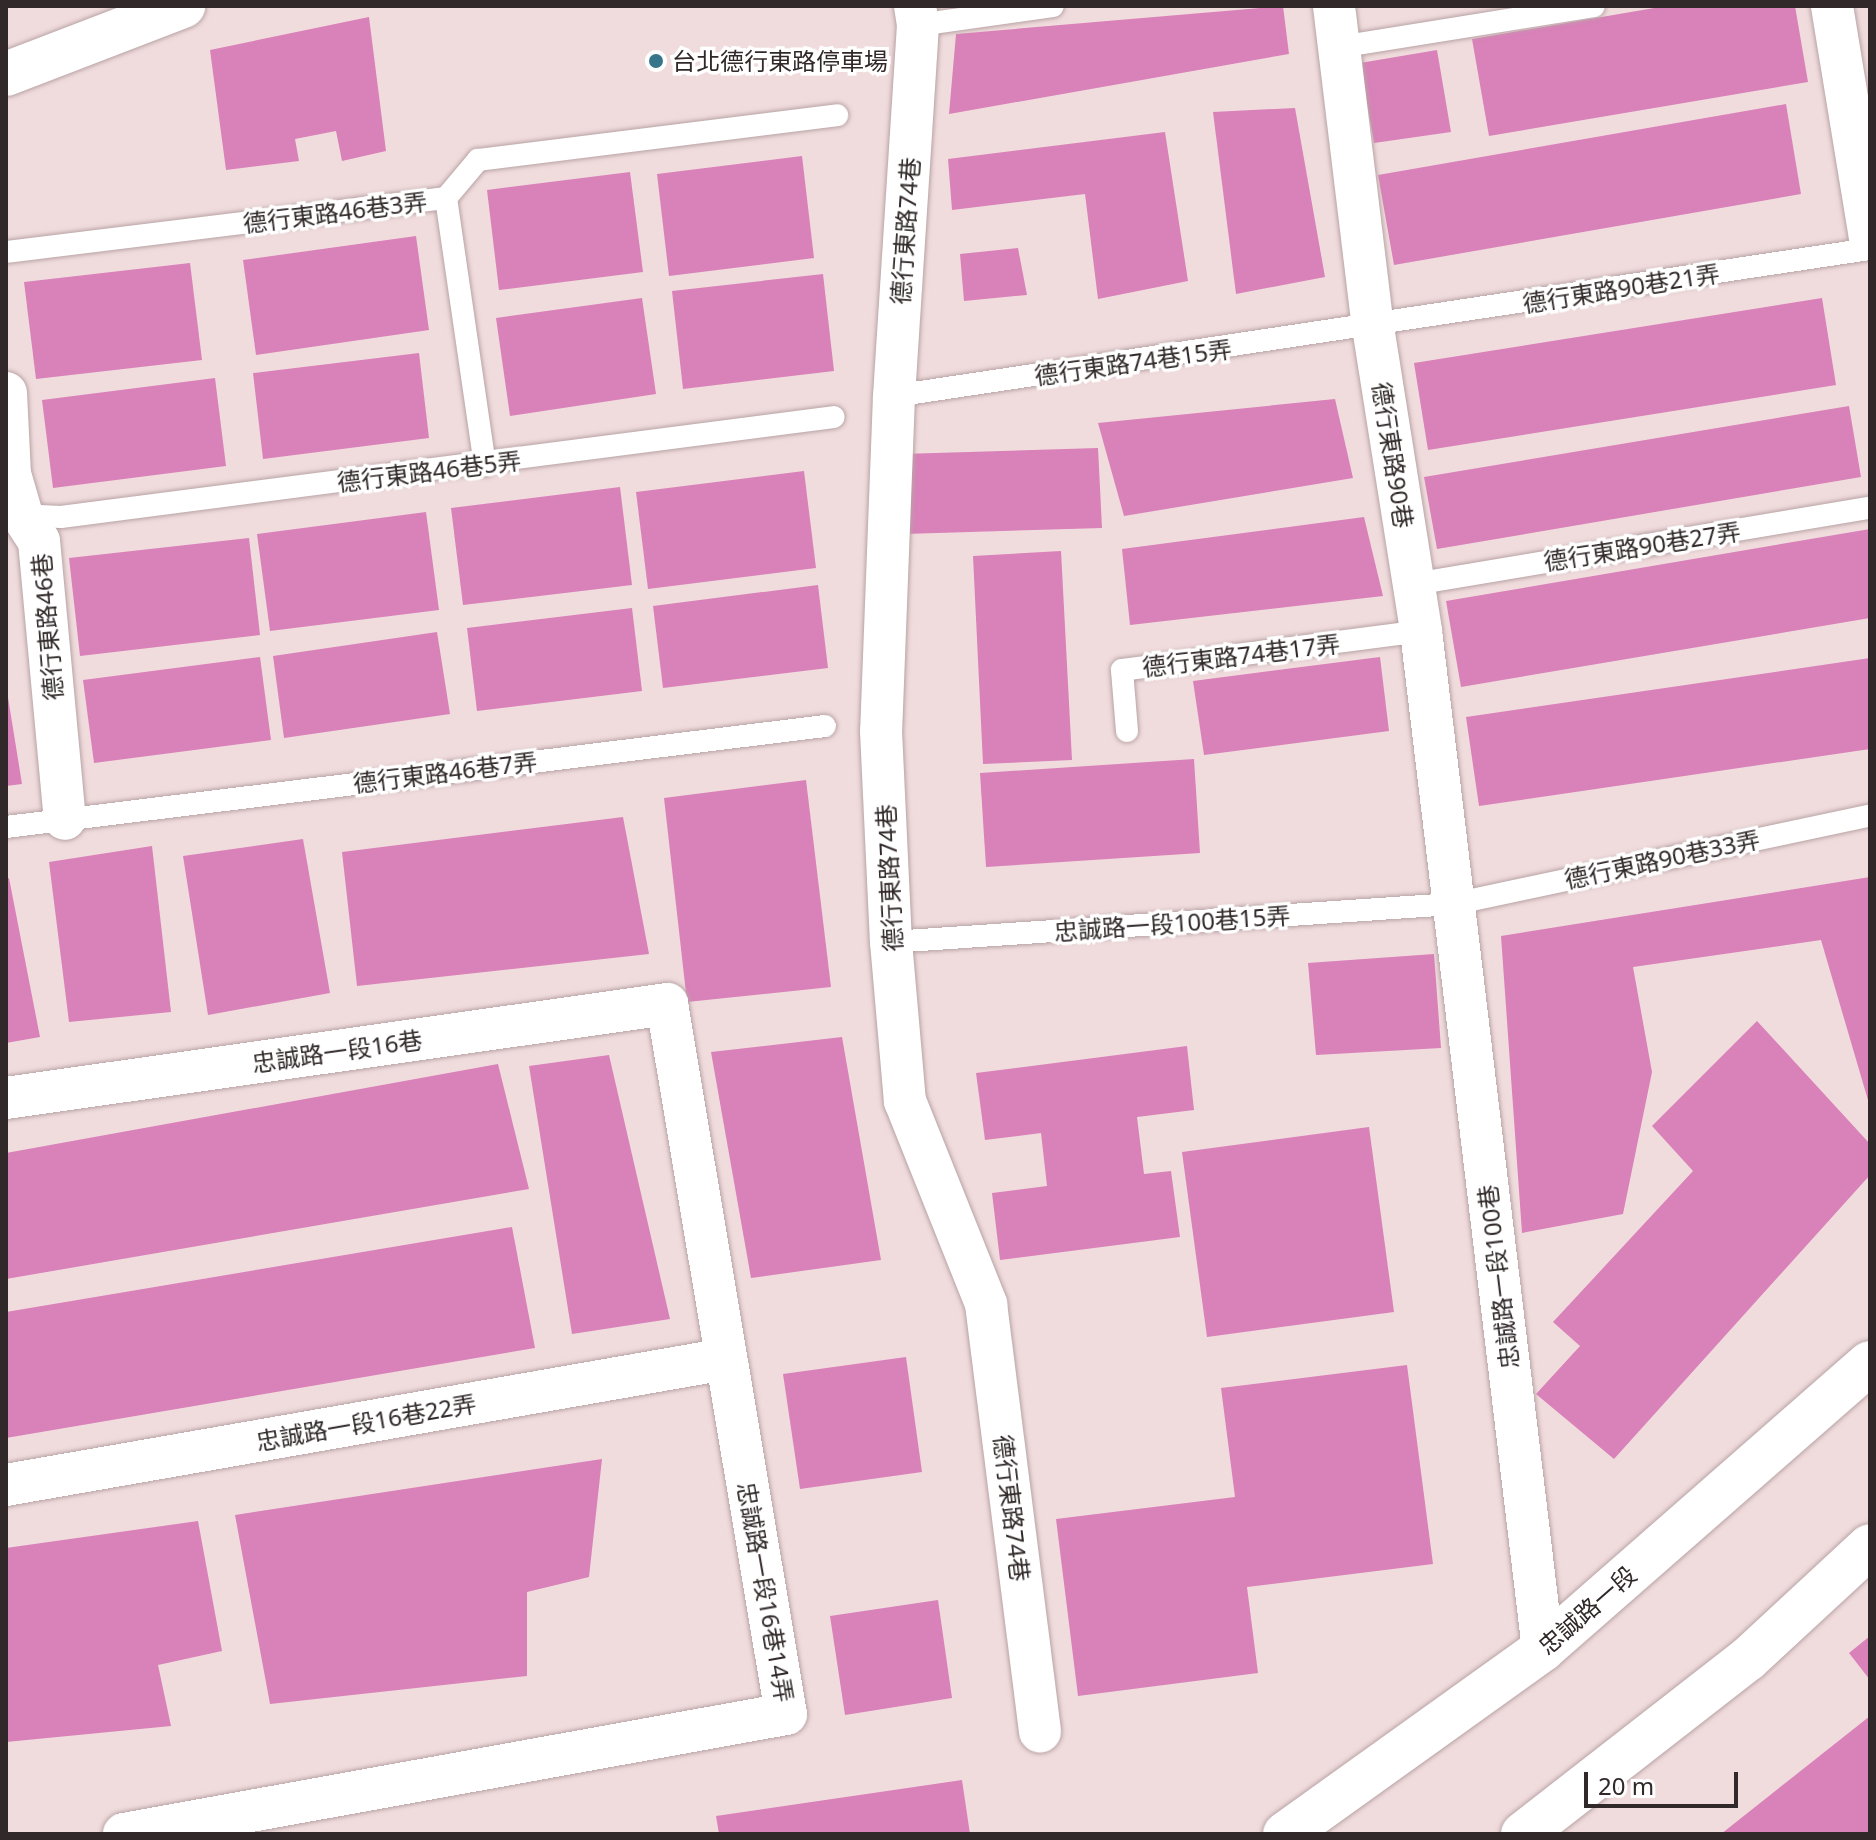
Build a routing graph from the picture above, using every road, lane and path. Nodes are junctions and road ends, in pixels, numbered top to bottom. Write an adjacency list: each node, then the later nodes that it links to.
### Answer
1 (183, 6): 8 (street)
2 (1053, 6): 6 (lane)
3 (1334, 6): 7 (street, 德行東路90巷)
4 (1594, 6): 7 (lane)
5 (1832, 6): 11 (street)
6 (917, 15): 16 (street, 德行東路74巷)
7 (1339, 47): 14 (street, 德行東路90巷)
8 (6, 74)
9 (837, 115): 10 (lane, 德行東路46巷3弄)
10 (446, 198): 13 (lane, 德行東路46巷3弄); 18 (lane)
11 (1870, 238)
12 (1870, 249): 14 (lane, 德行東路90巷21弄)
13 (6, 252)
14 (1373, 327): 16 (lane, 德行東路74巷15弄); 21 (street, 德行東路90巷)
15 (6, 393): 20 (street, 德行東路46巷)
16 (894, 396): 29 (street, 德行東路74巷)
17 (834, 417): 18 (lane, 德行東路46巷5弄)
18 (485, 465): 20 (lane, 德行東路46巷5弄)
19 (1870, 508): 21 (lane, 德行東路90巷27弄)
20 (14, 514): 26 (street, 德行東路46巷)
21 (1414, 584): 22 (street, 德行東路90巷)
22 (1421, 631): 24 (lane, 德行東路74巷17弄); 28 (street, 德行東路90巷)
23 (825, 726): 26 (lane, 德行東路46巷7弄)
24 (1127, 731)
25 (1870, 815): 28 (lane, 德行東路90巷33弄)
26 (65, 819): 27 (lane, 德行東路46巷7弄)
27 (6, 827)
28 (1453, 904): 29 (lane, 忠誠路一段100巷15弄); 36 (street, 忠誠路一段100巷)
29 (891, 942): 37 (street, 德行東路74巷)
30 (667, 1004): 31 (street, 忠誠路一段16巷); 32 (street, 忠誠路一段16巷14弄)
31 (6, 1098)
32 (726, 1359): 34 (street, 忠誠路一段16巷22弄); 38 (street, 忠誠路一段16巷14弄)
33 (1870, 1363): 36 (street, 忠誠路一段)
34 (6, 1485)
35 (1870, 1546): 41 (street)
36 (1543, 1649): 40 (street, 忠誠路一段)
37 (1040, 1732)
38 (277, 1822): 39 (street, 忠誠路一段16巷14弄)
39 (124, 1834)
40 (1285, 1834)
41 (1523, 1834)

